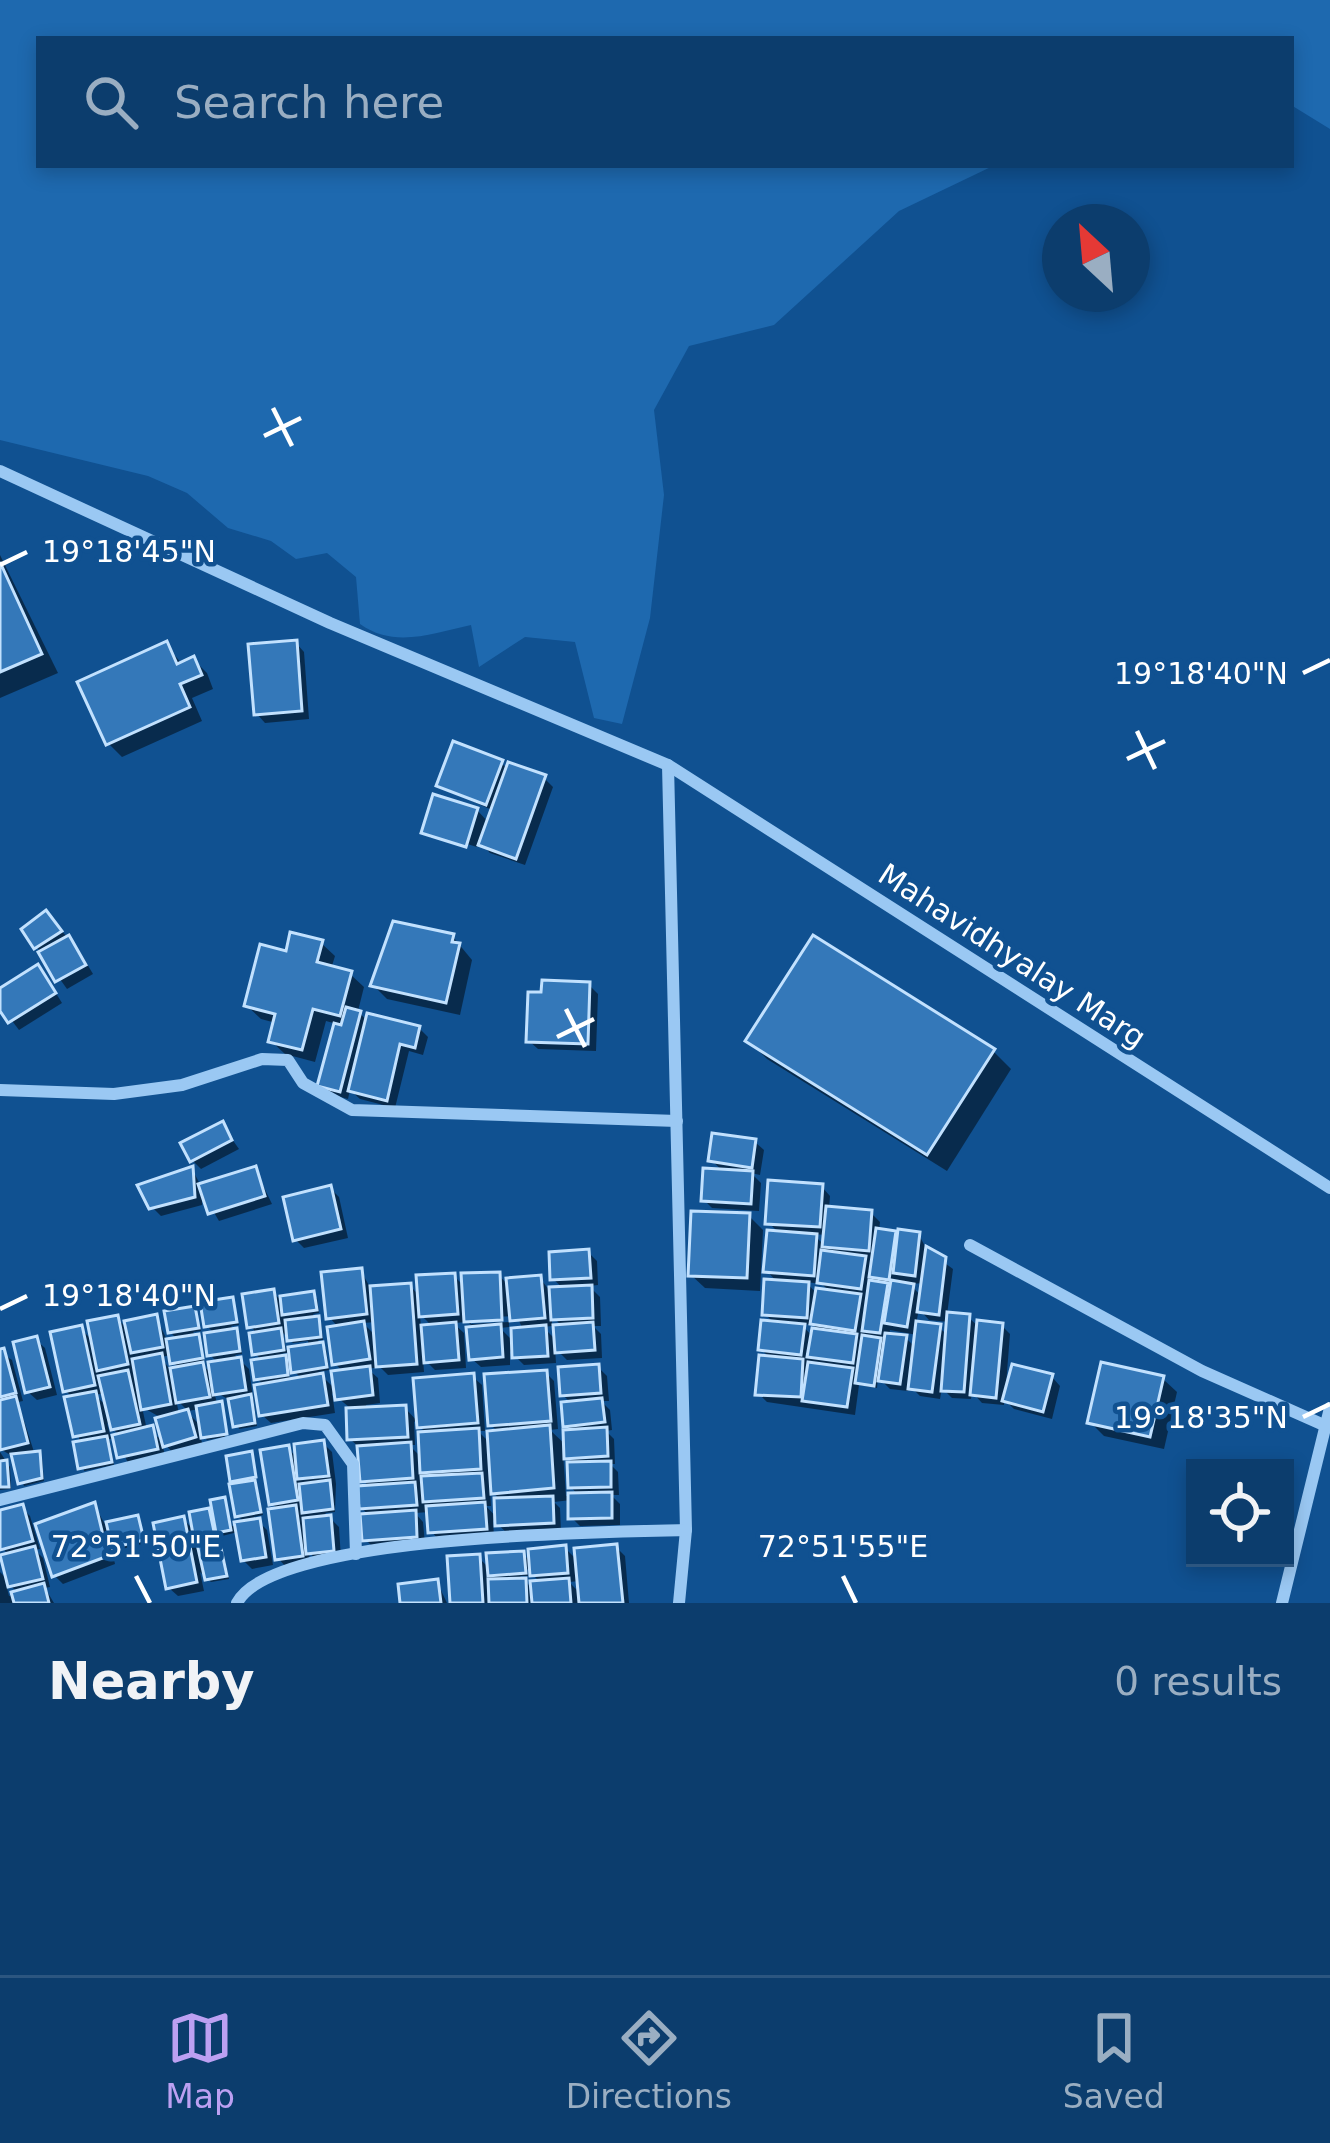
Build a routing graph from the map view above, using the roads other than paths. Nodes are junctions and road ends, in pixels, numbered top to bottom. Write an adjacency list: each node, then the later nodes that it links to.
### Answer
1 (0, 470): 2 (street, Mahavidhyalay Marg)
2 (668, 765): 4 (street); 5 (street, Mahavidhyalay Marg)
3 (0, 1090): 4 (street)
4 (677, 1121): 10 (street)
5 (1330, 1188)
6 (970, 1245): 8 (street)
7 (1330, 1408): 8 (street)
8 (1327, 1426): 14 (street)
9 (0, 1500): 11 (street)
10 (686, 1530): 11 (street); 13 (street)
11 (356, 1554): 12 (street)
12 (237, 1603)
13 (679, 1603)
14 (1282, 1603)

